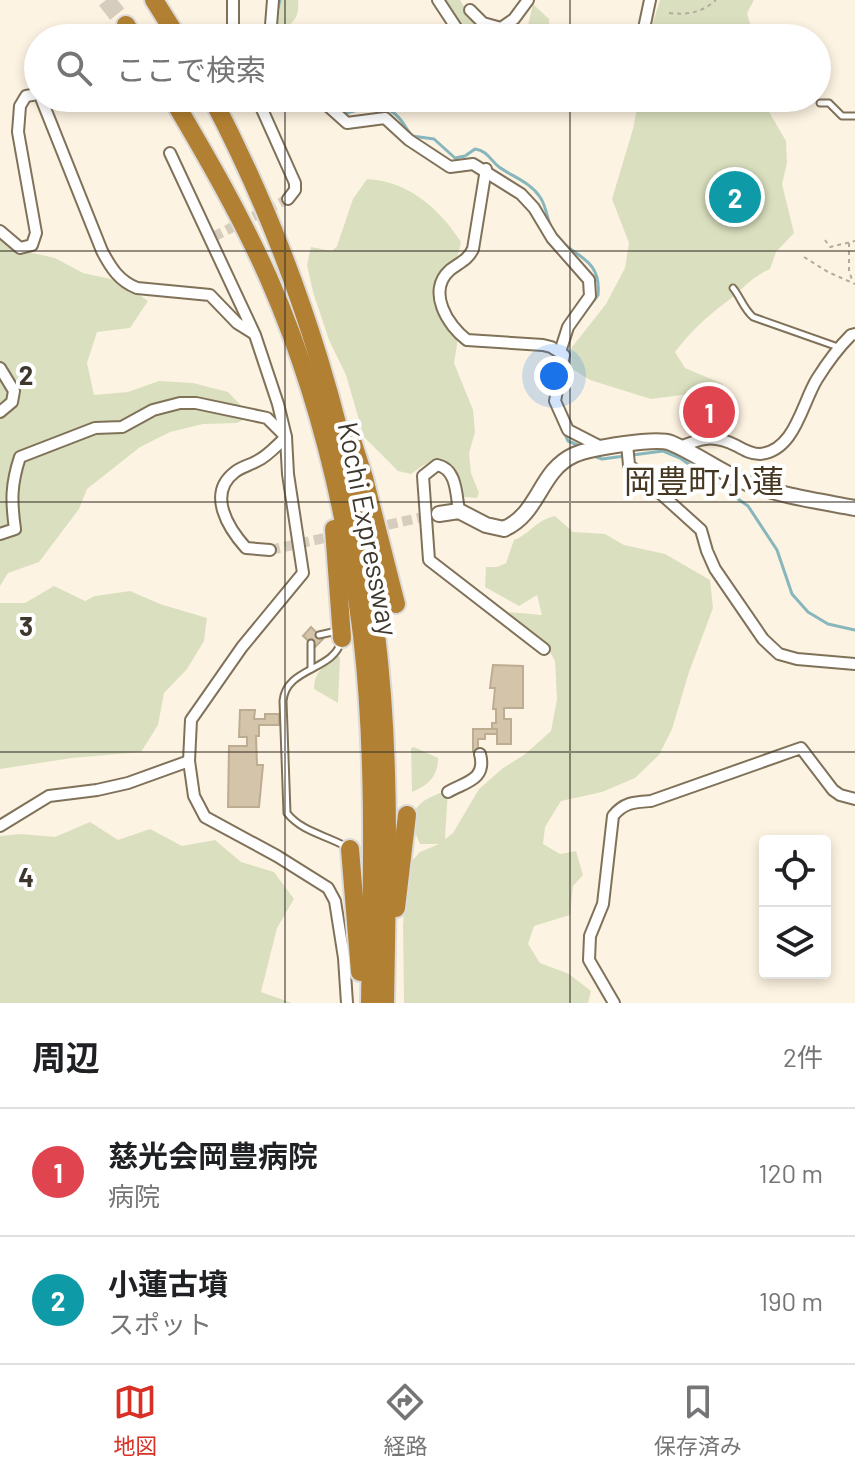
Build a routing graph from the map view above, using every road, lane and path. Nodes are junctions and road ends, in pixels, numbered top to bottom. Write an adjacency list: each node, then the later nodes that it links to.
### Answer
1 (154, 0): 10 (highway)
2 (233, 0): 11 (street)
3 (273, 0): 12 (street)
4 (438, 0): 13 (street)
5 (528, 0): 15 (street)
6 (650, 0): 16 (street)
7 (716, 0): 9 (path)
8 (470, 10): 14 (street)
9 (669, 13)
10 (169, 24)
11 (233, 24)
12 (271, 24)
13 (454, 24)
14 (487, 24)
15 (507, 24)
16 (645, 24)
17 (24, 99): 28 (street)
18 (831, 105): 24 (lane)
19 (46, 112): 37 (street)
20 (180, 112): 38 (highway, Kochi Expressway)
21 (219, 112): 35 (highway, Kochi Expressway)
22 (263, 112): 27 (street)
23 (332, 112): 26 (street)
24 (855, 116)
25 (170, 153): 37 (street)
26 (486, 169): 40 (street); 40 (street)
27 (288, 199)
28 (0, 231)
29 (825, 240): 31 (path)
30 (855, 241): 31 (path)
31 (849, 243): 33 (path)
32 (804, 257): 33 (path)
33 (854, 283)
34 (733, 288): 39 (lane)
35 (309, 327): 52 (highway); 69 (highway, Kochi Expressway)
36 (855, 334): 39 (street)
37 (255, 335): 43 (street)
38 (295, 347): 53 (highway); 68 (highway, Kochi Expressway)
39 (839, 348): 44 (street)
40 (561, 354): 45 (street)
41 (0, 368): 42 (street)
42 (0, 412)
43 (286, 437): 50 (street); 51 (street); 60 (street)
44 (678, 448): 46 (street); 47 (street)
45 (591, 450): 46 (street); 48 (street)
46 (628, 452): 57 (street)
47 (855, 508)
48 (459, 511): 49 (street); 56 (street)
49 (439, 514)
50 (0, 534)
51 (270, 550)
52 (396, 604)
53 (342, 634): 54 (lane); 58 (lane)
54 (319, 635)
55 (311, 643): 58 (lane)
56 (544, 649)
57 (855, 664)
58 (311, 669): 65 (lane)
59 (480, 754): 61 (street)
60 (189, 761): 64 (street); 66 (street)
61 (448, 792)
62 (855, 799): 70 (street)
63 (407, 815): 69 (highway)
64 (0, 826)
65 (350, 849): 67 (highway)
66 (347, 1003)
67 (361, 1003)
68 (370, 1003)
69 (387, 1003)
70 (614, 1003)

